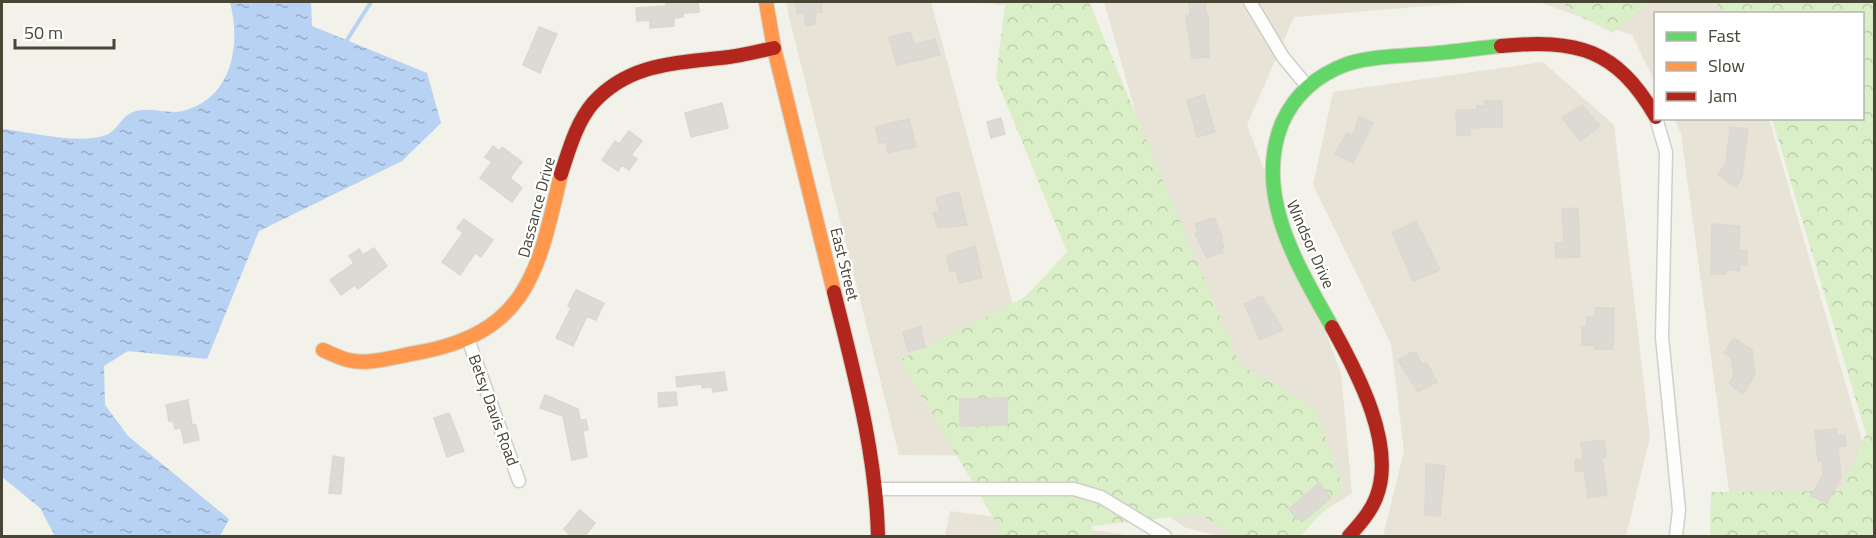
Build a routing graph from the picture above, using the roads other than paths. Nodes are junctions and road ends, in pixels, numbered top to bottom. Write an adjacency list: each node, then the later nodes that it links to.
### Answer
1 (766, 2): 3 (street, East Street)
2 (1250, 2): 4 (street)
3 (774, 48): 7 (street, Dassance Drive); 10 (street, East Street)
4 (1307, 86): 5 (street, Windsor Drive); 13 (street, Windsor Drive)
5 (1654, 114)
6 (1657, 120): 14 (street, Windsor Drive)
7 (468, 339): 8 (street, Dassance Drive); 9 (street, Betsy Davis Road)
8 (323, 350)
9 (519, 480)
10 (877, 489): 11 (street, East Street); 12 (street)
11 (878, 537)
12 (1165, 537)
13 (1349, 537)
14 (1676, 537)

